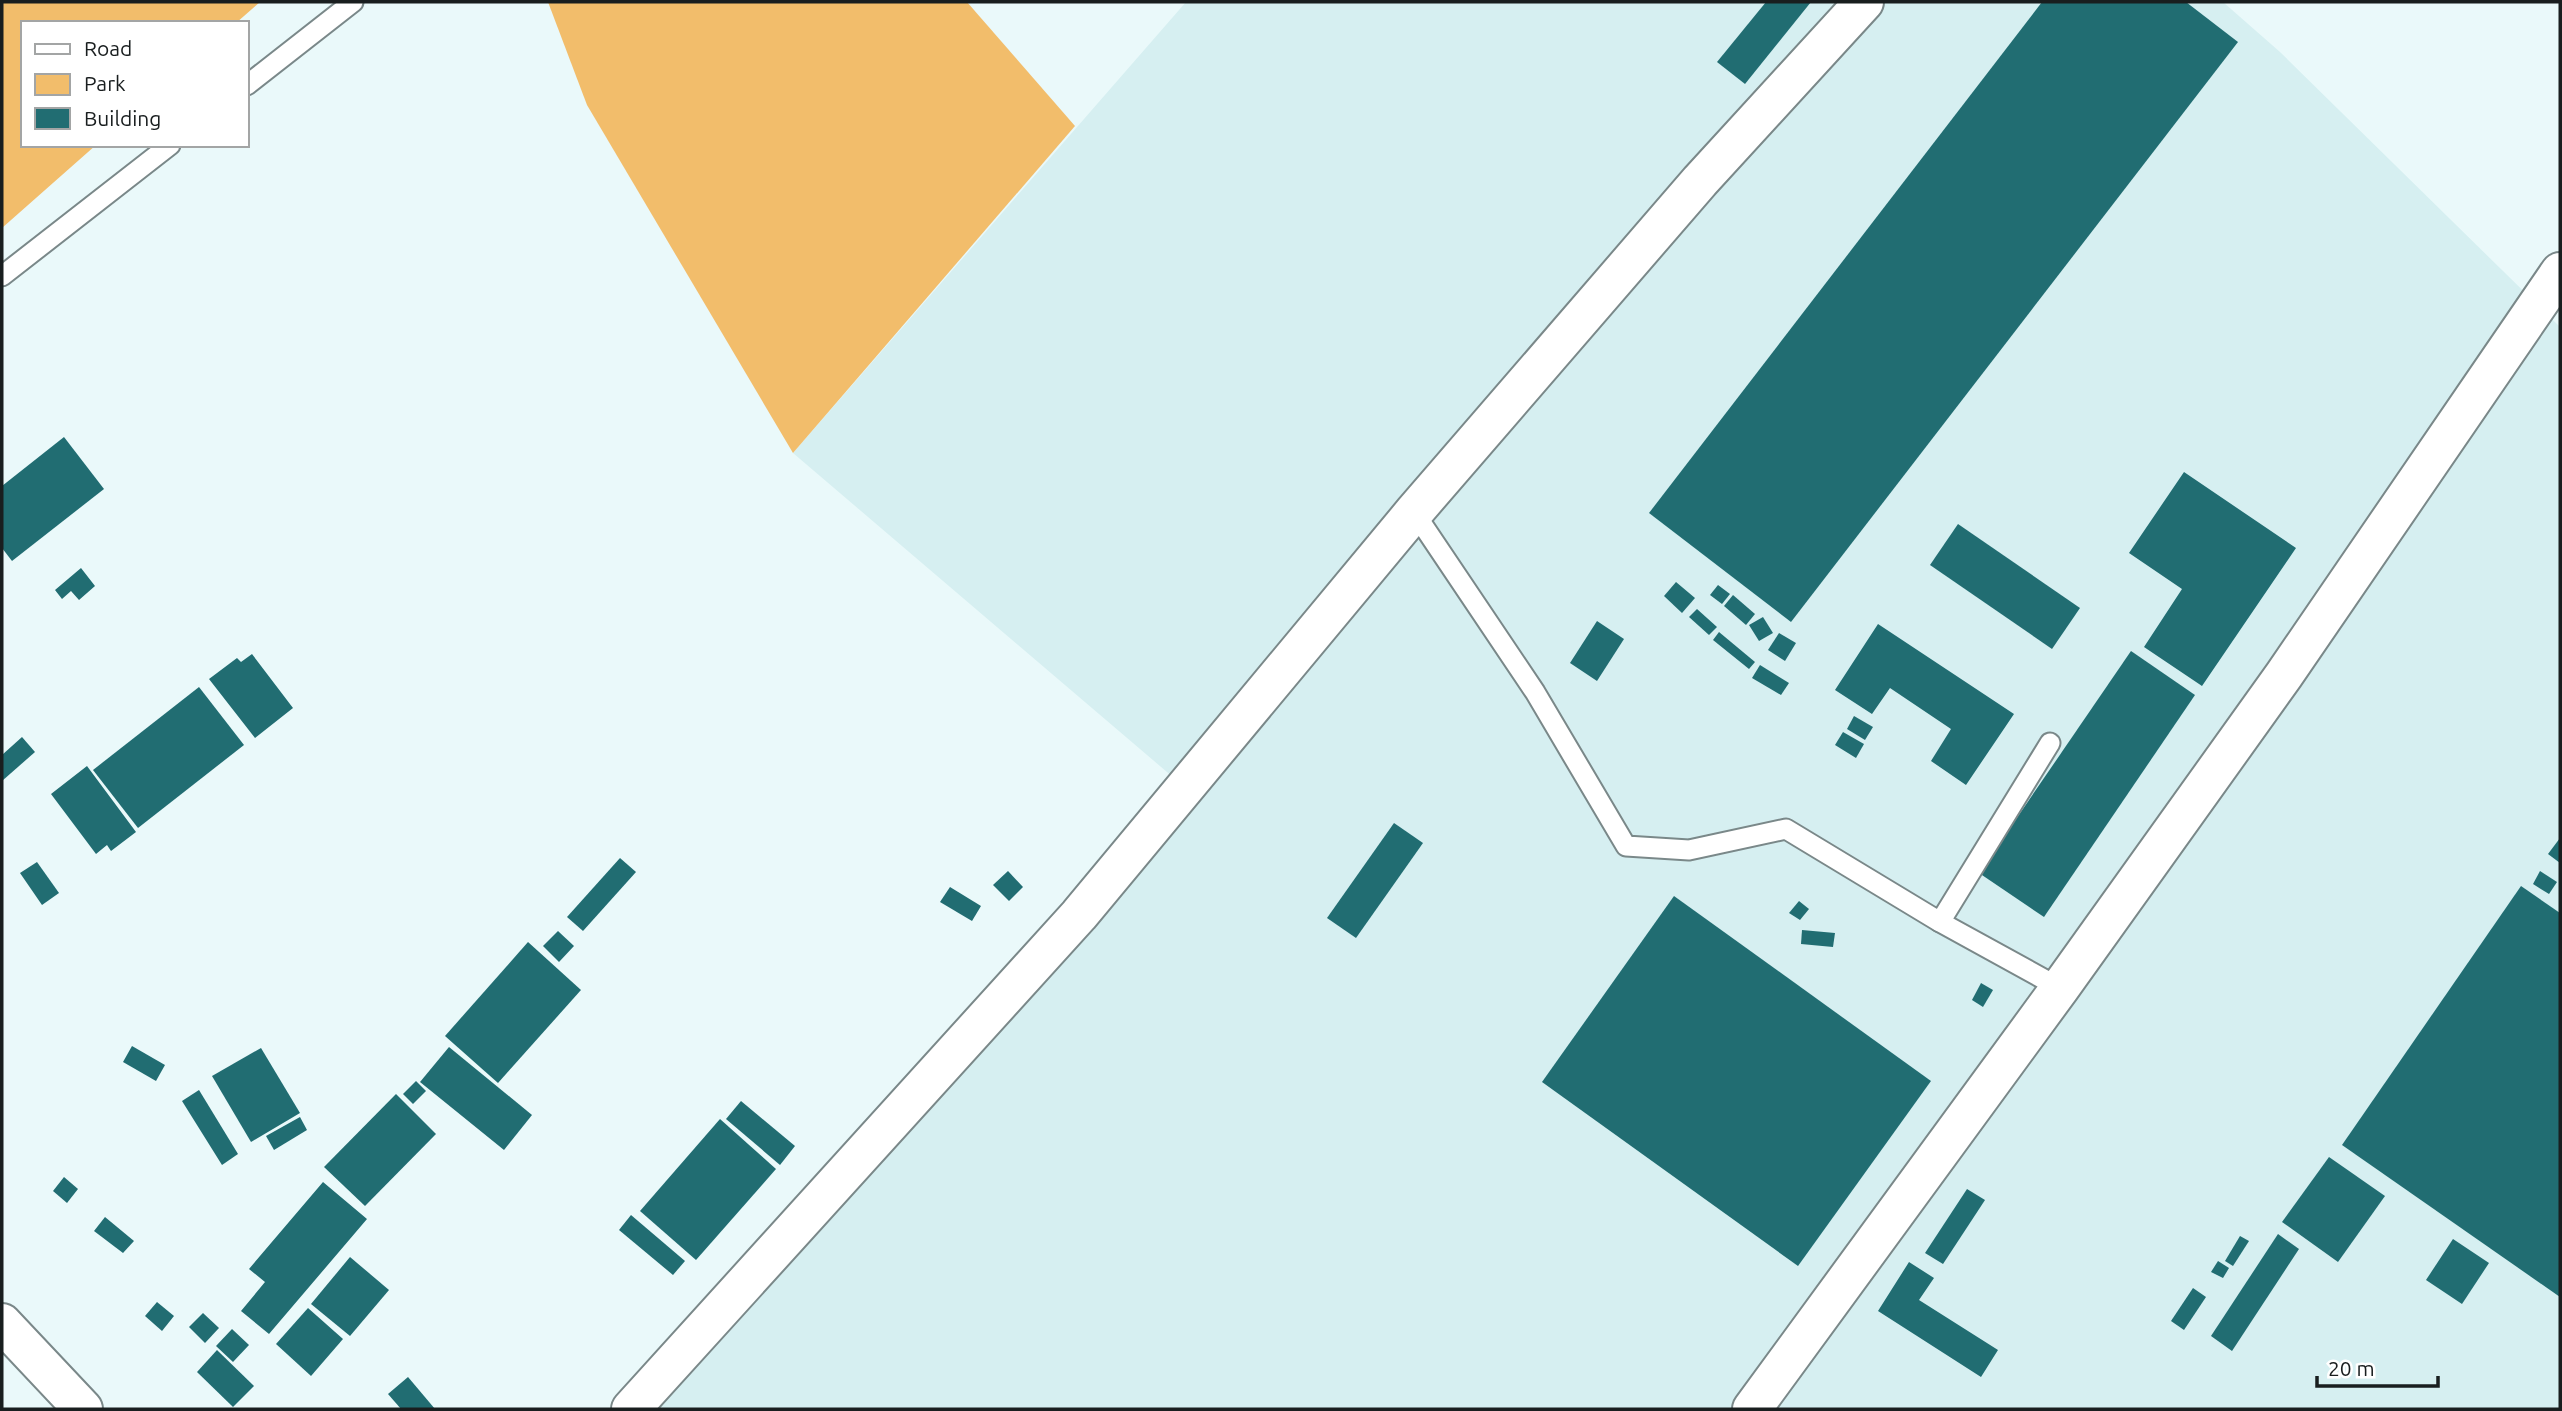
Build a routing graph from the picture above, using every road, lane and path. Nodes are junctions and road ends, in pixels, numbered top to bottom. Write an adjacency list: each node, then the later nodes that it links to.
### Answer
1 (353, 2): 3 (lane)
2 (1864, 2): 7 (street)
3 (248, 84)
4 (167, 147): 6 (lane)
5 (2560, 272): 10 (street)
6 (2, 276)
7 (1414, 512): 9 (lane); 13 (street)
8 (2050, 743): 9 (lane)
9 (1940, 922): 10 (lane)
10 (2060, 988): 14 (street)
11 (2, 1323): 12 (street)
12 (83, 1409)
13 (631, 1409)
14 (1752, 1409)

